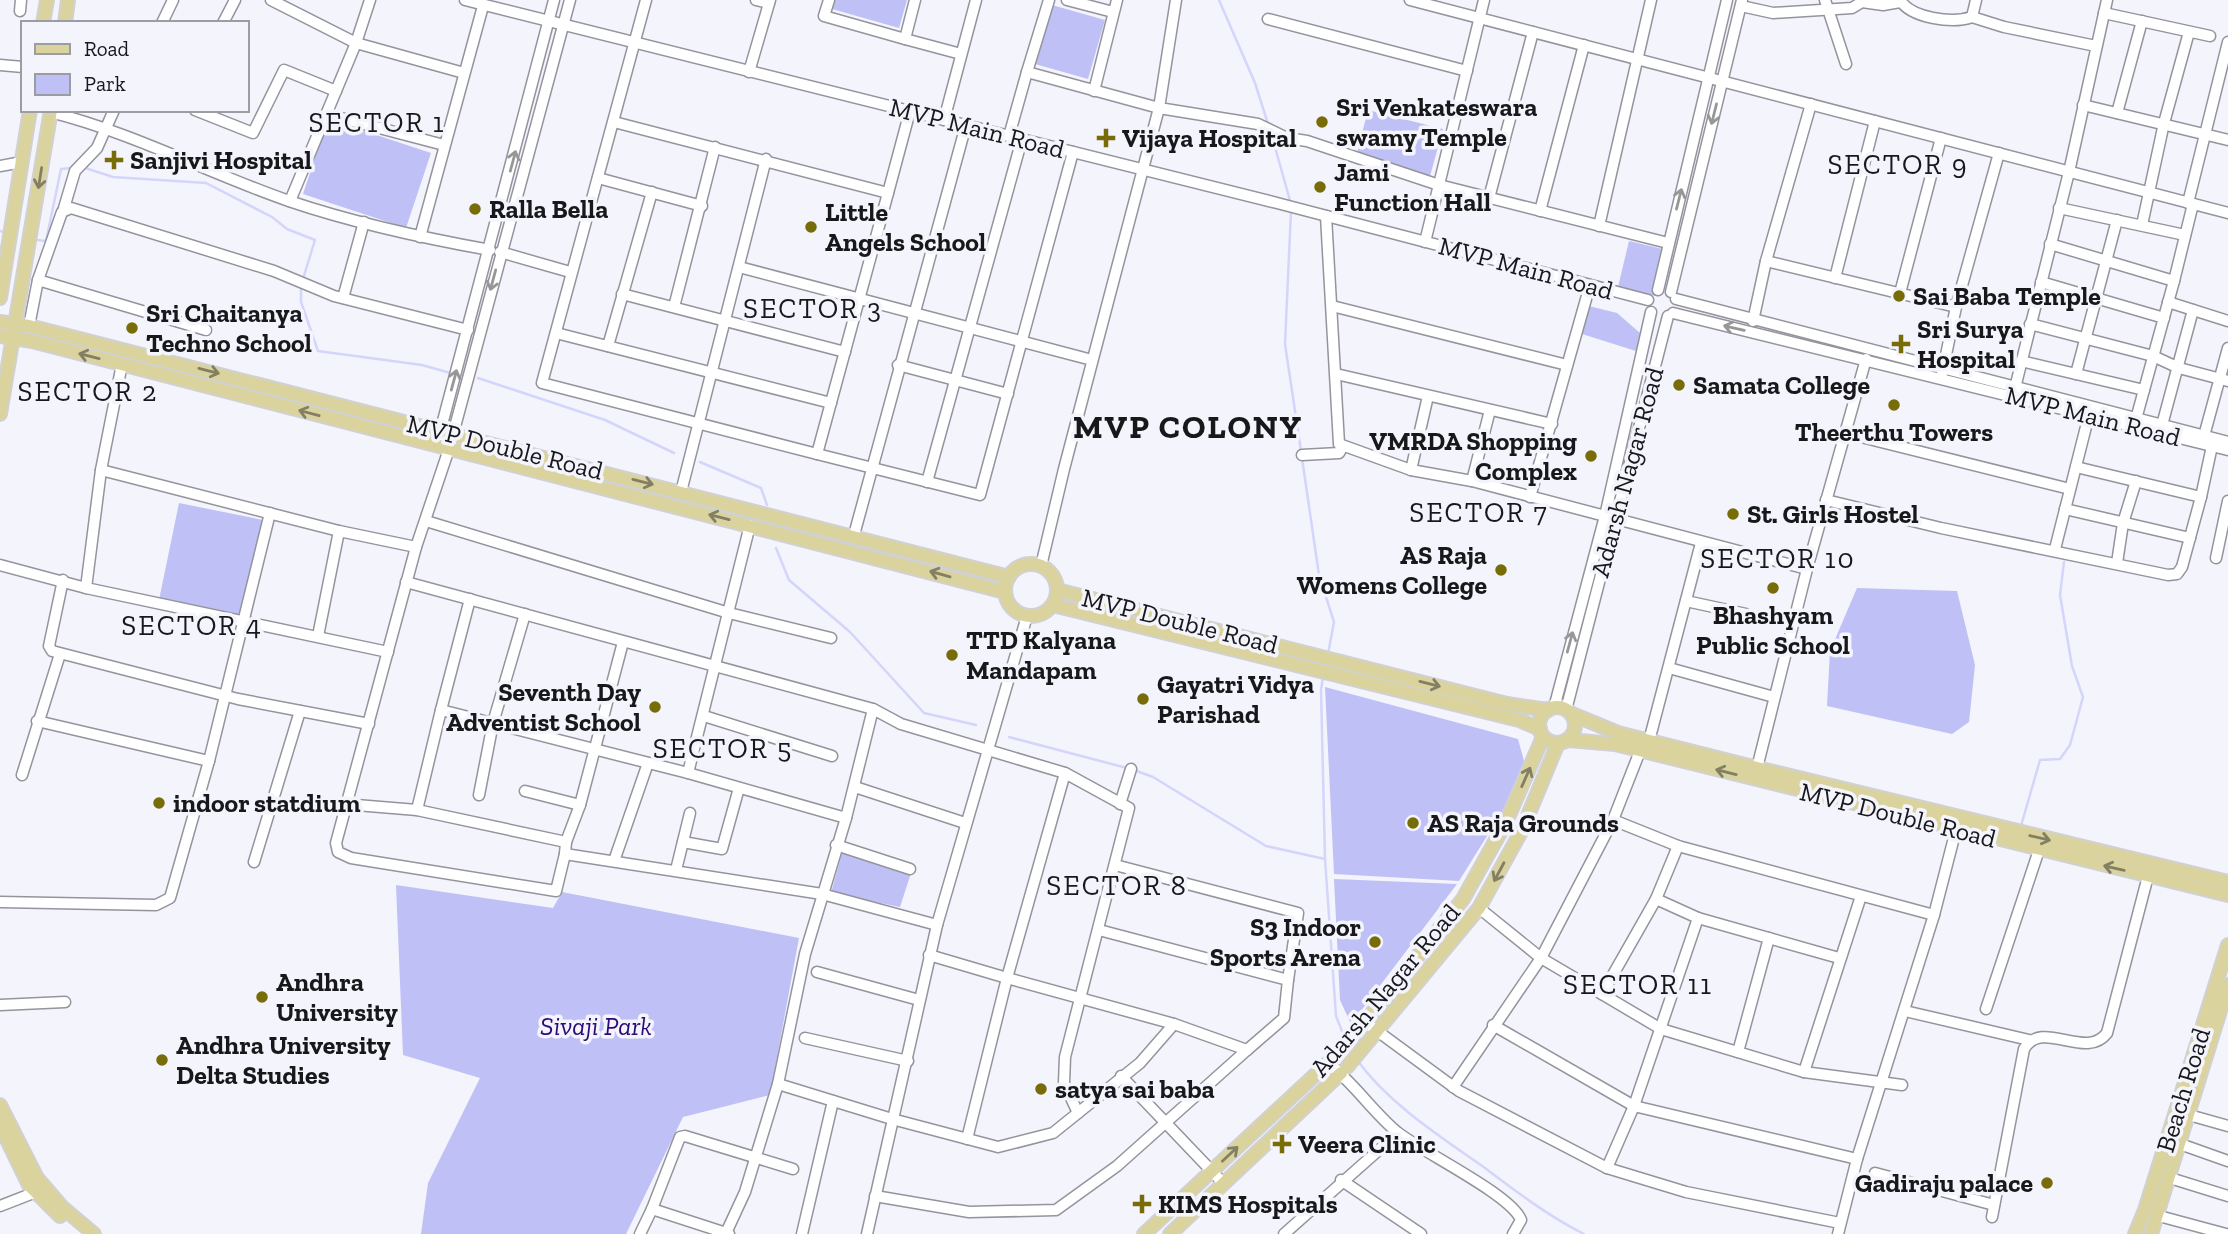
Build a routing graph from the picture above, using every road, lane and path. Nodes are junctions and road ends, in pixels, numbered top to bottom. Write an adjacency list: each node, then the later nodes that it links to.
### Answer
1 (47, 0): 34 (main road)
2 (68, 0): 35 (main road)
3 (173, 0): 36 (street)
4 (235, 0): 37 (street)
5 (271, 0): 46 (street)
6 (370, 0): 46 (street)
7 (554, 0): 39 (street)
8 (570, 0): 40 (street)
9 (646, 0): 47 (street)
10 (755, 0): 24 (street)
11 (829, 0): 44 (street)
12 (915, 0): 44 (street)
13 (976, 0): 50 (street)
14 (1049, 0): 57 (street)
15 (1067, 0): 29 (street)
16 (1117, 0): 29 (street)
17 (1176, 0): 66 (street)
18 (1410, 0): 32 (street)
19 (1484, 0): 32 (street)
20 (1649, 0): 51 (street)
21 (1727, 0): 60 (street)
22 (1976, 0): 31 (street)
23 (2107, 0): 30 (street)
24 (769, 1): 56 (street)
25 (1900, 1): 28 (street); 31 (street)
26 (474, 2): 39 (street, MVP Main Road); 58 (street)
27 (1741, 3): 28 (street); 61 (street)
28 (1826, 4): 52 (street)
29 (1114, 12): 63 (street)
30 (2104, 13): 38 (street); 49 (street)
31 (1972, 17): 49 (street)
32 (1480, 18): 41 (street); 55 (street)
33 (1268, 19): 55 (street)
34 (43, 21)
35 (65, 21)
36 (163, 21)
37 (224, 21)
38 (2142, 21): 42 (street); 73 (street)
39 (548, 22): 40 (street, MVP Main Road); 119 (street, one-way to 39)
40 (563, 25): 47 (street, MVP Main Road); 119 (street)
41 (1533, 32): 48 (street); 100 (street)
42 (2189, 32): 43 (street); 78 (street)
43 (2210, 36)
44 (905, 39): 50 (street)
45 (2228, 42): 59 (street)
46 (356, 43): 58 (street); 62 (street)
47 (634, 43): 56 (street, MVP Main Road); 77 (street)
48 (1584, 45): 51 (street); 106 (street)
49 (2096, 46): 65 (street)
50 (961, 54): 75 (street)
51 (1638, 59): 60 (street); 112 (street)
52 (1846, 64)
53 (0, 65): 54 (street)
54 (21, 66)
55 (1467, 71): 96 (street)
56 (749, 72): 67 (street, MVP Main Road)
57 (1027, 72): 63 (street); 82 (street)
58 (464, 73): 86 (street)
59 (2225, 75): 81 (street)
60 (1708, 77): 61 (street); 117 (street, one-way to 60)
61 (1722, 81): 64 (street); 133 (street, one-way to 133)
62 (336, 91): 72 (street); 74 (street)
63 (1094, 91): 66 (street)
64 (1811, 104): 76 (street); 120 (street)
65 (2083, 105): 73 (street); 94 (street)
66 (1159, 108): 93 (street); 96 (street)
67 (910, 111): 75 (street, MVP Main Road); 99 (street)
68 (30, 112): 91 (main road)
69 (50, 112): 152 (main road, one-way to 152)
70 (54, 112): 80 (street)
71 (113, 112): 80 (street)
72 (200, 112)
73 (2118, 113): 78 (street)
74 (326, 114): 86 (street); 101 (street)
75 (944, 120): 79 (street, MVP Main Road)
76 (1875, 121): 83 (street); 125 (street)
77 (614, 122): 87 (street); 95 (street)
78 (2164, 123): 81 (street); 98 (street)
79 (966, 125): 82 (street, MVP Main Road); 145 (street)
80 (105, 126): 101 (street); 104 (street)
81 (2204, 132): 85 (street); 102 (street)
82 (1009, 136): 84 (street, MVP Main Road)
83 (1941, 138): 89 (street); 131 (street)
84 (1022, 139): 88 (street, MVP Main Road); 155 (street)
85 (2228, 140)
86 (444, 145): 114 (street)
87 (715, 147): 90 (street); 103 (street)
88 (1073, 152): 93 (street, MVP Main Road); 161 (street)
89 (1999, 153): 94 (street); 142 (street)
90 (766, 159): 99 (street); 123 (street)
91 (22, 162): 92 (street); 115 (main road)
92 (0, 166)
93 (1144, 170): 108 (street, MVP Main Road); 167 (street)
94 (2070, 172): 98 (street); 105 (street)
95 (598, 178): 97 (street); 124 (street)
96 (1439, 185): 100 (street); 116 (street)
97 (652, 192): 103 (street); 132 (street)
98 (2148, 192): 102 (street); 111 (street)
99 (888, 193): 137 (street)
100 (1489, 198): 106 (street)
101 (290, 201): 110 (street)
102 (2191, 203): 107 (street); 113 (street)
103 (702, 206): 141 (street)
104 (64, 208): 126 (street); 135 (street)
105 (2059, 208): 109 (street); 118 (street)
106 (1540, 211): 112 (street)
107 (2228, 213)
108 (1326, 216): 116 (street, MVP Main Road); 140 (street)
109 (2117, 220): 111 (street); 121 (street)
110 (365, 222): 114 (street); 135 (street)
111 (2142, 225): 113 (street)
112 (1599, 226): 117 (street)
113 (2185, 235): 127 (street)
114 (420, 237): 119 (street)
115 (9, 241): 122 (main road); 134 (main road)
116 (1425, 242): 129 (street, MVP Main Road)
117 (1668, 243): 130 (street)
118 (2050, 244): 121 (street); 128 (street)
119 (495, 251): 124 (street); 157 (street); 195 (street, one-way to 195)
120 (1766, 261): 125 (street); 150 (street)
121 (2106, 261): 127 (street); 136 (street)
122 (0, 266)
123 (739, 267): 137 (street); 149 (street)
124 (570, 272): 158 (street)
125 (1835, 278): 131 (street)
126 (38, 280): 154 (street); 156 (street)
127 (2174, 281): 139 (street)
128 (2040, 282): 136 (street); 153 (street)
129 (1590, 285): 138 (street, MVP Main Road); 171 (street)
130 (1658, 290): 133 (street); 138 (street)
131 (1900, 293): 142 (street)
132 (622, 294): 141 (street); 162 (street)
133 (1673, 296): 146 (street); 150 (street)
134 (0, 298)
135 (344, 298): 157 (street)
136 (2096, 298): 147 (street); 160 (street)
137 (860, 299): 145 (street); 164 (street)
138 (1648, 300): 144 (street)
139 (2168, 302): 143 (street); 147 (street)
140 (1332, 306): 171 (street); 174 (street)
141 (674, 307): 149 (street)
142 (1956, 307): 175 (street)
143 (2193, 310): 151 (street); 172 (street)
144 (1651, 312): 146 (street); 221 (street)
145 (913, 313): 155 (street); 170 (street)
146 (1670, 314): 166 (street, MVP Main Road, one-way to 146); 222 (street, Adarsh Nagar Road)
147 (2164, 318): 165 (street)
148 (0, 321): 152 (main road, MVP Double Road)
149 (725, 321): 164 (street); 173 (street)
150 (1753, 321): 175 (street)
151 (2228, 321)
152 (15, 323): 154 (main road, MVP Double Road); 159 (main road)
153 (2030, 324): 160 (street); 168 (street)
154 (29, 326): 179 (main road, MVP Double Road, one-way to 179)
155 (971, 328): 161 (street); 177 (street)
156 (206, 330)
157 (468, 330): 195 (street, one-way to 157)
158 (556, 332): 162 (street); 191 (street)
159 (6, 336): 169 (main road, MVP Double Road, one-way to 159); 189 (main road)
160 (2084, 339): 165 (street); 176 (street)
161 (1022, 342): 167 (street); 182 (street)
162 (608, 346): 173 (street)
163 (2228, 348): 178 (street)
164 (845, 352): 185 (street)
165 (2153, 356): 172 (street); 181 (street)
166 (1866, 359): 175 (street, MVP Main Road); 196 (street)
167 (1092, 360): 236 (street)
168 (2021, 361): 176 (street); 180 (street)
169 (122, 364): 184 (main road, MVP Double Road); 207 (street)
170 (898, 365): 177 (street); 205 (street)
171 (1567, 365): 193 (street)
172 (2179, 368): 178 (street); 194 (street)
173 (711, 373): 185 (street); 191 (street)
174 (1336, 374): 183 (street); 199 (street)
175 (1942, 374): 180 (street); 188 (street, MVP Main Road)
176 (2076, 374): 181 (street)
177 (956, 380): 182 (street); 211 (street)
178 (2223, 380): 197 (street)
179 (254, 383): 184 (main road); 186 (main road, MVP Double Road)
180 (2015, 388): 188 (street)
181 (2144, 390): 190 (street)
182 (1008, 394): 211 (street)
183 (1428, 396): 187 (street); 208 (street)
184 (251, 398): 192 (main road, MVP Double Road, one-way to 184)
185 (831, 403): 203 (street)
186 (354, 408): 192 (main road); 195 (main road, MVP Double Road)
187 (1490, 410): 193 (street); 209 (street)
188 (2090, 411): 190 (street); 200 (street, MVP Main Road); 206 (street)
189 (0, 414)
190 (2136, 419): 194 (street)
191 (698, 423): 203 (street); 213 (street)
192 (349, 424): 201 (main road, MVP Double Road)
193 (1552, 424): 214 (street)
194 (2162, 425): 197 (street)
195 (447, 431): 201 (street); 213 (main road, MVP Double Road, one-way to 213)
196 (1844, 433): 212 (street); 216 (street)
197 (2204, 436): 198 (street)
198 (2228, 442)
199 (1343, 446): 204 (street); 208 (street)
200 (2212, 446): 202 (street, MVP Main Road); 215 (street)
201 (443, 448): 223 (street); 225 (main road, MVP Double Road, one-way to 201)
202 (2228, 450)
203 (817, 454): 205 (street)
204 (1302, 455)
205 (870, 467): 211 (street); 227 (street)
206 (2076, 467): 210 (street); 212 (street)
207 (101, 470): 220 (street); 241 (street)
208 (1411, 470): 209 (street)
209 (1472, 481): 214 (street)
210 (2136, 481): 215 (street); 224 (street)
211 (927, 482)
212 (2070, 489): 218 (street)
213 (681, 492): 219 (main road, MVP Double Road)
214 (1530, 497): 221 (street)
215 (2201, 497): 228 (street)
216 (1826, 500): 231 (street); 237 (street)
217 (2228, 501): 233 (street)
218 (2065, 509): 224 (street); 231 (street)
219 (754, 510): 225 (main road); 227 (main road, MVP Double Road)
220 (270, 513): 226 (street); 253 (street)
221 (1605, 516): 222 (street); 270 (street, one-way to 221)
222 (1616, 519): 229 (street); 270 (street, Adarsh Nagar Road)
223 (426, 521): 230 (street); 248 (street)
224 (2123, 523): 228 (street); 234 (street)
225 (750, 525): 232 (main road, MVP Double Road); 248 (street)
226 (339, 531): 230 (street); 254 (street)
227 (854, 535): 232 (main road); 238 (main road, MVP Double Road)
228 (2190, 538): 234 (street)
229 (1701, 543): 237 (street); 245 (street)
230 (416, 547): 240 (street)
231 (2055, 549): 234 (street)
232 (849, 550): 243 (main road, MVP Double Road, one-way to 232)
233 (2216, 558)
234 (2117, 563)
235 (0, 565): 239 (street)
236 (1041, 566): 238 (main road); 242 (main road)
237 (1807, 569): 266 (street)
238 (1009, 577): 243 (main road)
239 (63, 580): 241 (street); 259 (street)
240 (406, 583): 244 (street); 258 (street)
241 (86, 588): 253 (street)
242 (1057, 590): 246 (main road, MVP Double Road); 247 (main road)
243 (1005, 592): 251 (main road)
244 (470, 599): 249 (street); 268 (street)
245 (1686, 601): 250 (street); 261 (street)
246 (1111, 604): 252 (main road); 257 (main road, MVP Double Road)
247 (1053, 605): 251 (main road); 252 (main road, MVP Double Road)
248 (729, 613): 255 (street); 262 (street)
249 (525, 614): 256 (street); 273 (street)
250 (1746, 614)
251 (1027, 616): 279 (street)
252 (1107, 618): 260 (main road, MVP Double Road)
253 (242, 621): 254 (street); 265 (street)
254 (318, 636): 258 (street)
255 (831, 638)
256 (623, 642): 262 (street); 278 (street)
257 (1285, 647): 260 (main road); 263 (main road, MVP Double Road)
258 (388, 652): 274 (street)
259 (60, 654): 265 (street); 272 (street)
260 (1282, 661): 264 (main road, MVP Double Road)
261 (1669, 668): 266 (street); 276 (street)
262 (716, 669): 267 (street); 271 (street)
263 (1399, 676): 264 (main road); 270 (main road, MVP Double Road, one-way to 270)
264 (1395, 689): 275 (main road)
265 (224, 694): 269 (street); 282 (street)
266 (1774, 697): 287 (street)
267 (873, 709): 279 (street); 289 (street)
268 (440, 710): 273 (street); 296 (street)
269 (300, 711): 274 (street); 309 (street)
270 (1563, 712): 275 (main road, Adarsh Nagar Road); 276 (main road, MVP Double Road); 277 (main road, Adarsh Nagar Road)
271 (704, 716): 281 (street); 285 (street)
272 (37, 721): 282 (street); 288 (street)
273 (493, 723): 278 (street); 292 (street)
274 (369, 724): 293 (street)
275 (1541, 733): 277 (main road, MVP Double Road); 341 (main road, Adarsh Nagar Road, one-way to 275)
276 (1649, 740): 287 (main road, MVP Double Road)
277 (1563, 742): 280 (main road, MVP Double Road); 320 (main road, Adarsh Nagar Road, one-way to 320)
278 (594, 749): 283 (street); 295 (street)
279 (987, 750): 286 (street); 300 (street)
280 (1640, 751): 287 (main road, MVP Double Road, one-way to 280); 299 (street)
281 (832, 756)
282 (209, 761): 319 (street)
283 (648, 763): 285 (street); 308 (street)
284 (1131, 769): 294 (street)
285 (688, 773): 290 (street)
286 (1065, 773): 294 (street); 331 (street)
287 (1756, 774): 301 (main road, MVP Double Road)
288 (22, 775)
289 (855, 787): 298 (street); 300 (street)
290 (739, 788): 298 (street); 303 (street)
291 (525, 791): 295 (street)
292 (479, 795)
293 (344, 804): 296 (street); 307 (street)
294 (1120, 804): 310 (street)
295 (580, 805): 302 (street)
296 (417, 810): 302 (street)
297 (691, 813): 303 (street)
298 (846, 818): 304 (street)
299 (1613, 820): 305 (street); 328 (street)
300 (965, 823): 323 (street)
301 (1957, 824): 306 (main road, MVP Double Road); 314 (main road, MVP Double Road, one-way to 314); 321 (street)
302 (566, 842): 307 (street)
303 (683, 842): 312 (street)
304 (836, 845): 311 (street); 315 (street)
305 (1678, 846): 317 (street); 318 (street)
306 (2039, 850): 313 (main road, MVP Double Road, one-way to 306); 339 (street)
307 (565, 854): 308 (street)
308 (614, 861): 312 (street)
309 (254, 862)
310 (1115, 865): 324 (street); 332 (street)
311 (910, 869)
312 (676, 870): 315 (street)
313 (2148, 876): 316 (main road, MVP Double Road); 347 (street)
314 (2228, 882)
315 (822, 894): 323 (street); 356 (street)
316 (2228, 895)
317 (1861, 896): 321 (street); 329 (street)
318 (1656, 899): 322 (street); 334 (street)
319 (0, 902)
320 (1479, 908): 328 (street); 345 (main road, Adarsh Nagar Road)
321 (1934, 915): 340 (street)
322 (1698, 918): 325 (street); 344 (street)
323 (937, 925): 327 (street)
324 (1099, 930): 332 (street); 335 (street)
325 (1769, 937): 329 (street); 349 (street)
326 (2228, 945): 402 (main road, Beach Road)
327 (929, 955): 331 (street); 336 (street)
328 (1541, 958): 334 (street); 343 (street)
329 (1839, 958): 353 (street)
330 (817, 972): 336 (street)
331 (1007, 978): 335 (street); 369 (street)
332 (1288, 980): 348 (street)
333 (2228, 985): 363 (main road, Beach Road)
334 (1602, 995): 344 (street)
335 (1079, 999): 342 (street); 362 (street)
336 (919, 1000): 350 (street)
337 (65, 1002): 338 (street)
338 (0, 1005)
339 (1986, 1009)
340 (1905, 1011): 347 (street); 355 (street)
341 (1365, 1022): 345 (street); 351 (main road, Adarsh Nagar Road)
342 (1174, 1024): 348 (street); 354 (street)
343 (1493, 1025): 358 (street); 361 (street)
344 (1661, 1028): 349 (street); 361 (street)
345 (1379, 1032): 352 (main road, Adarsh Nagar Road); 358 (street)
346 (805, 1038): 350 (street)
347 (2029, 1040): 384 (street)
348 (1247, 1051): 365 (street)
349 (1738, 1052): 353 (street)
350 (908, 1061): 364 (street)
351 (1329, 1062): 352 (street); 376 (main road, Adarsh Nagar Road, one-way to 351)
352 (1344, 1070): 368 (street); 380 (main road, Adarsh Nagar Road)
353 (1804, 1072): 355 (street)
354 (1121, 1076): 362 (street); 365 (street)
355 (1881, 1081): 357 (street); 372 (street)
356 (778, 1084): 359 (street); 371 (street)
357 (1902, 1086)
358 (1453, 1087): 374 (street)
359 (833, 1101): 364 (street); 395 (street)
360 (0, 1105): 392 (main road)
361 (1634, 1106): 372 (street); 374 (street)
362 (1078, 1113): 369 (street)
363 (2189, 1115): 367 (street); 370 (main road, Beach Road)
364 (892, 1119): 369 (street); 382 (street)
365 (1167, 1122): 376 (street); 382 (street)
366 (0, 1125): 381 (main road)
367 (2228, 1126)
368 (1398, 1133): 379 (street); 401 (street)
369 (967, 1139)
370 (2180, 1144): 373 (street); 378 (main road, Beach Road)
371 (754, 1157): 375 (street); 386 (street); 394 (street)
372 (1857, 1159): 389 (street)
373 (2228, 1161)
374 (1607, 1168): 389 (street)
375 (793, 1169)
376 (1212, 1170): 380 (street); 397 (main road, Adarsh Nagar Road)
377 (1875, 1173): 384 (street)
378 (2170, 1178): 383 (street); 387 (main road, Beach Road)
379 (1341, 1180): 399 (street); 400 (street)
380 (1224, 1184): 398 (main road, Adarsh Nagar Road)
381 (36, 1192): 385 (street); 391 (main road)
382 (875, 1196): 396 (street)
383 (2228, 1196)
384 (1994, 1205): 388 (street)
385 (0, 1206)
386 (652, 1209): 393 (street); 394 (street)
387 (2159, 1216): 390 (street); 403 (main road, Beach Road)
388 (1992, 1217)
389 (1839, 1230)
390 (2192, 1230): 404 (street)
391 (82, 1234)
392 (94, 1234)
393 (640, 1234)
394 (728, 1234)
395 (802, 1234)
396 (867, 1234)
397 (1144, 1234)
398 (1170, 1234)
399 (1284, 1234)
400 (1421, 1234)
401 (1513, 1234)
402 (2134, 1234)
403 (2151, 1234)
404 (2226, 1234)

